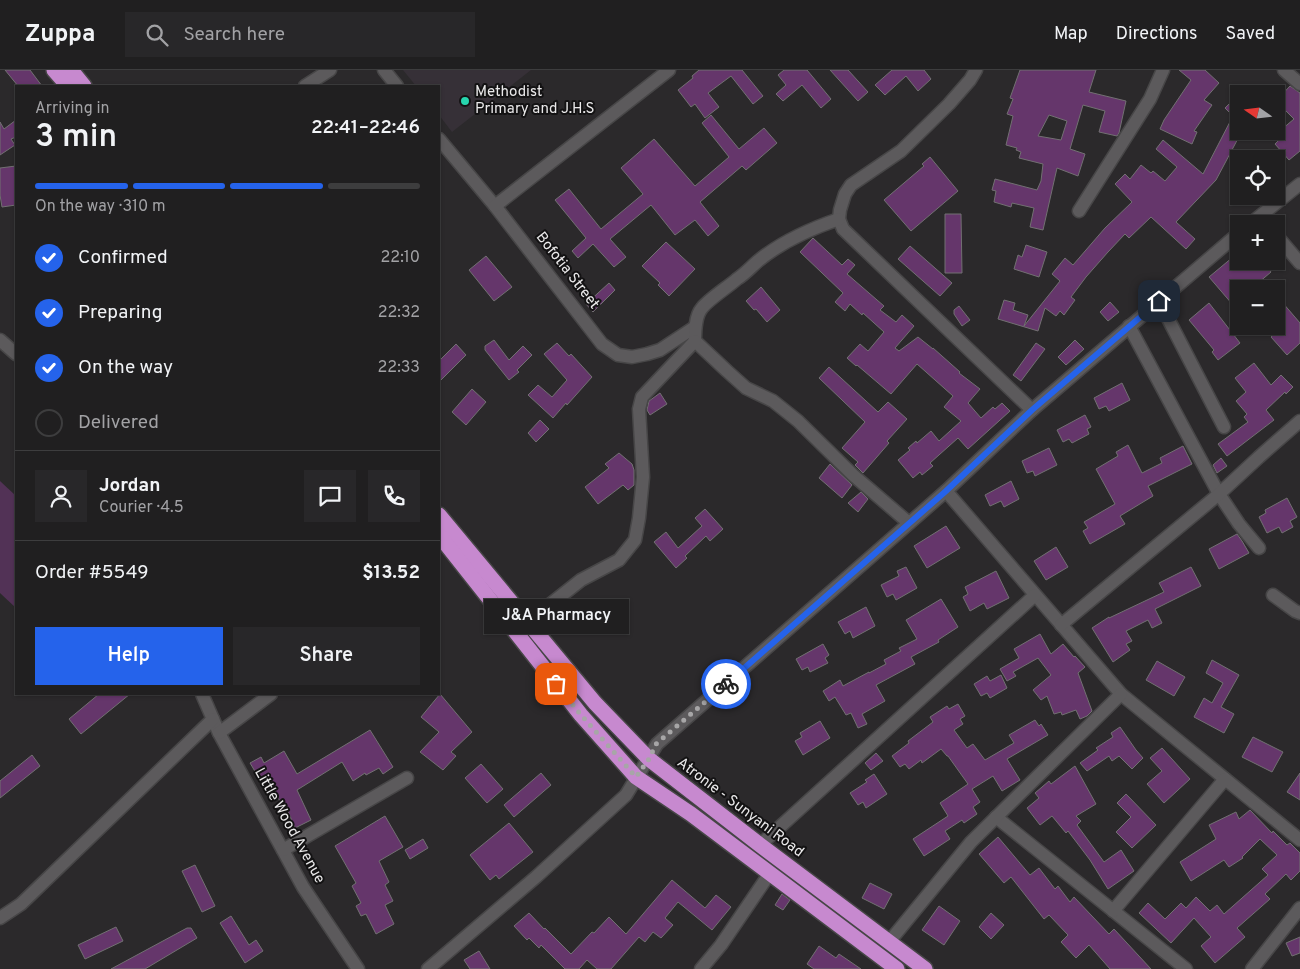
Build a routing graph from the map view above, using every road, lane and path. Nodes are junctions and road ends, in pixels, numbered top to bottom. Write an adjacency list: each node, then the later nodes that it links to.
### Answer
1 (54, 70): 10 (highway)
2 (71, 70): 11 (highway)
3 (330, 70): 12 (street)
4 (384, 70): 13 (street)
5 (668, 70): 16 (street)
6 (976, 70): 19 (street)
7 (1163, 70): 17 (street)
8 (1284, 70): 9 (street)
9 (1300, 84)
10 (67, 85)
11 (83, 85)
12 (307, 85)
13 (396, 85)
14 (440, 140): 16 (street, Bofotia Street)
15 (1300, 184): 18 (street)
16 (495, 206): 25 (street, Bofotia Street)
17 (1079, 211)
18 (1266, 215)
19 (838, 218): 25 (street); 29 (street)
20 (1230, 242): 23 (street)
21 (1285, 246): 22 (street)
22 (1300, 263)
23 (1159, 301): 24 (street); 31 (street)
24 (1129, 326): 29 (street); 33 (street)
25 (695, 328): 27 (street)
26 (0, 340): 28 (street)
27 (695, 341): 35 (street); 41 (street)
28 (15, 353)
29 (1032, 410): 32 (street)
30 (1300, 421): 33 (street)
31 (1224, 427)
32 (946, 491): 35 (street); 38 (street)
33 (1219, 494): 37 (street); 42 (street)
34 (440, 516): 41 (highway, Atronie - Sunyani Road)
35 (909, 523): 48 (street)
36 (442, 545): 49 (highway)
37 (1259, 548)
38 (1035, 595): 42 (street); 54 (street)
39 (1273, 595): 40 (street)
40 (1300, 613)
41 (528, 622): 48 (highway, Atronie - Sunyani Road)
42 (1061, 625): 43 (street)
43 (1121, 694): 51 (street); 52 (street)
44 (202, 695): 46 (street, Little Wood Avenue)
45 (270, 695): 47 (street)
46 (213, 719): 47 (street, Little Wood Avenue); 59 (street)
47 (219, 733): 55 (street, Little Wood Avenue)
48 (649, 759): 49 (street); 54 (highway, Atronie - Sunyani Road)
49 (636, 777): 56 (highway); 62 (street)
50 (407, 778): 55 (street)
51 (1225, 779): 53 (street); 58 (street)
52 (996, 817): 58 (street); 60 (street)
53 (1300, 840)
54 (760, 845): 60 (highway, Atronie - Sunyani Road)
55 (283, 850): 61 (street, Little Wood Avenue)
56 (770, 874): 63 (street); 64 (highway)
57 (1300, 908): 67 (street)
58 (1113, 911): 66 (street)
59 (0, 918)
60 (889, 942): 65 (highway, Atronie - Sunyani Road)
61 (358, 969)
62 (428, 969)
63 (701, 969)
64 (897, 969)
65 (925, 969)
66 (1186, 969)
67 (1252, 969)

